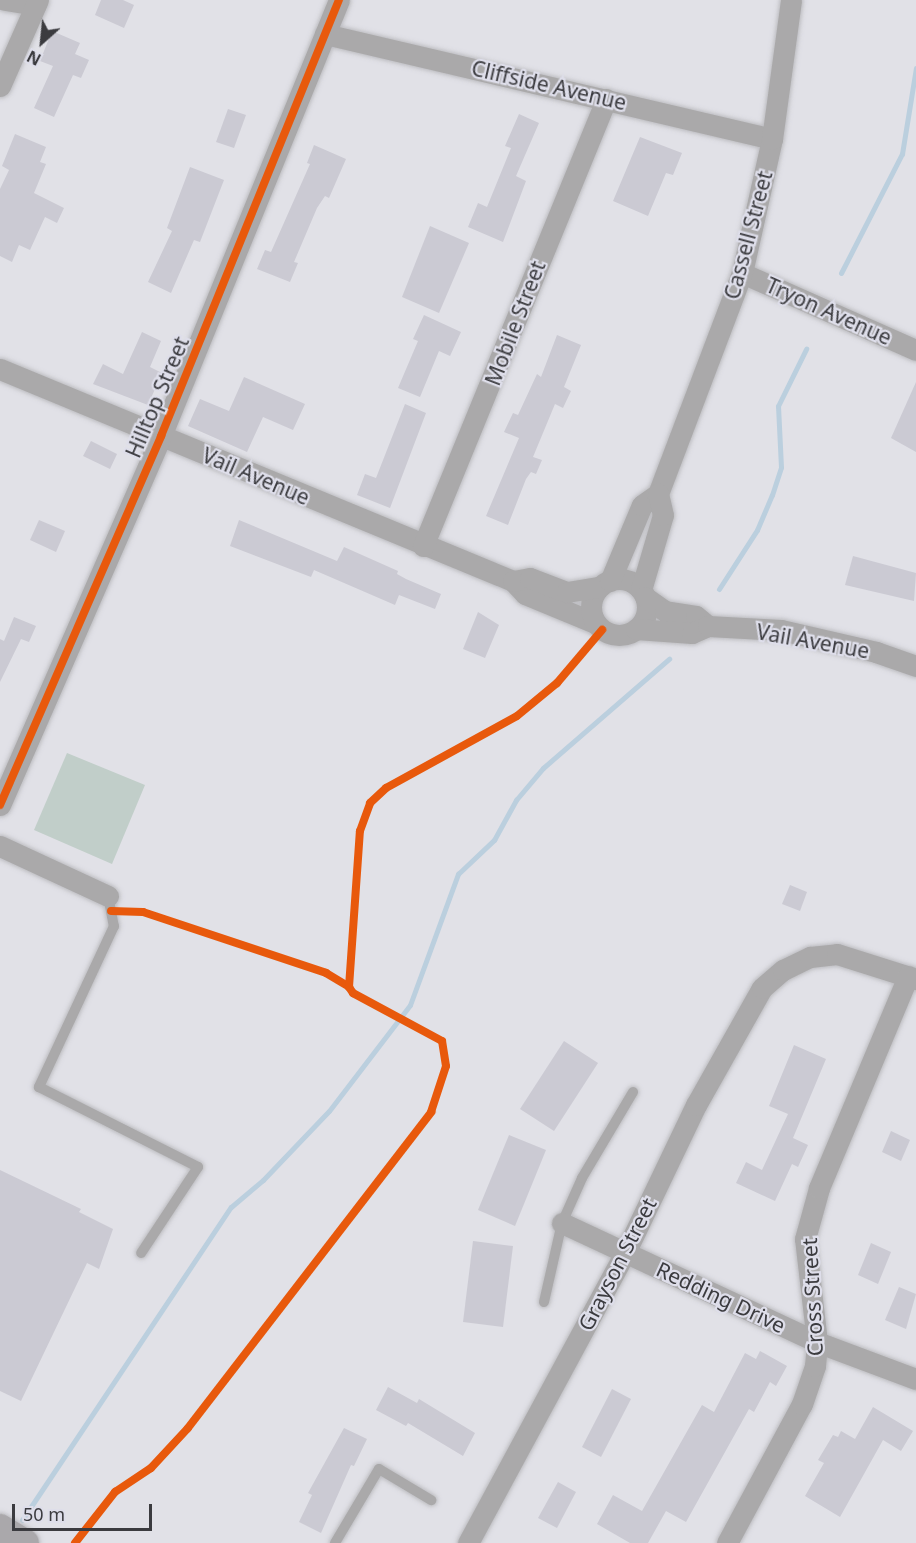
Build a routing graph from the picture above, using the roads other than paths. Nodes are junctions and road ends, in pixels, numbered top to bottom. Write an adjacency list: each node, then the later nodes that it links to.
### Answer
1 (5, 0): 4 (street)
2 (339, 0): 5 (street, Hilltop Street)
3 (792, 0): 8 (street, Cassell Street)
4 (37, 2): 6 (street)
5 (325, 34): 7 (street, Cliffside Avenue); 12 (street, Hilltop Street)
6 (0, 86)
7 (606, 99): 8 (street, Cliffside Avenue); 14 (street, Mobile Street)
8 (772, 139): 9 (street, Cassell Street)
9 (742, 273): 10 (street, Tryon Avenue); 13 (street, Cassell Street)
10 (916, 350)
11 (0, 369): 12 (street, Vail Avenue)
12 (161, 436): 14 (street, Vail Avenue); 22 (street, Hilltop Street)
13 (658, 494): 16 (street, Cassell Street); 17 (street, Cassell Street)
14 (423, 546): 15 (street, Vail Avenue)
15 (513, 580): 16 (street, Vail Avenue); 18 (street, Vail Avenue)
16 (605, 584): 17 (street); 18 (street)
17 (643, 593): 19 (street, Vail Avenue); 20 (street)
18 (595, 623): 20 (street)
19 (708, 626): 20 (street, Vail Avenue); 21 (street, Vail Avenue)
20 (636, 629)
21 (916, 666)
22 (0, 805)
23 (0, 847): 24 (street)
24 (108, 896): 28 (lane)
25 (912, 978): 29 (street, Grayson Street); 31 (street, Cross Street)
26 (633, 1092): 27 (lane)
27 (562, 1222): 29 (street, Redding Drive); 30 (lane)
28 (141, 1253)
29 (625, 1253): 31 (street, Redding Drive); 37 (street, Grayson Street)
30 (544, 1302)
31 (817, 1342): 32 (street, Redding Drive); 38 (street, Cross Street)
32 (916, 1379)
33 (431, 1500): 36 (lane)
34 (0, 1528): 35 (street)
35 (25, 1543)
36 (335, 1543)
37 (468, 1543)
38 (727, 1543)

